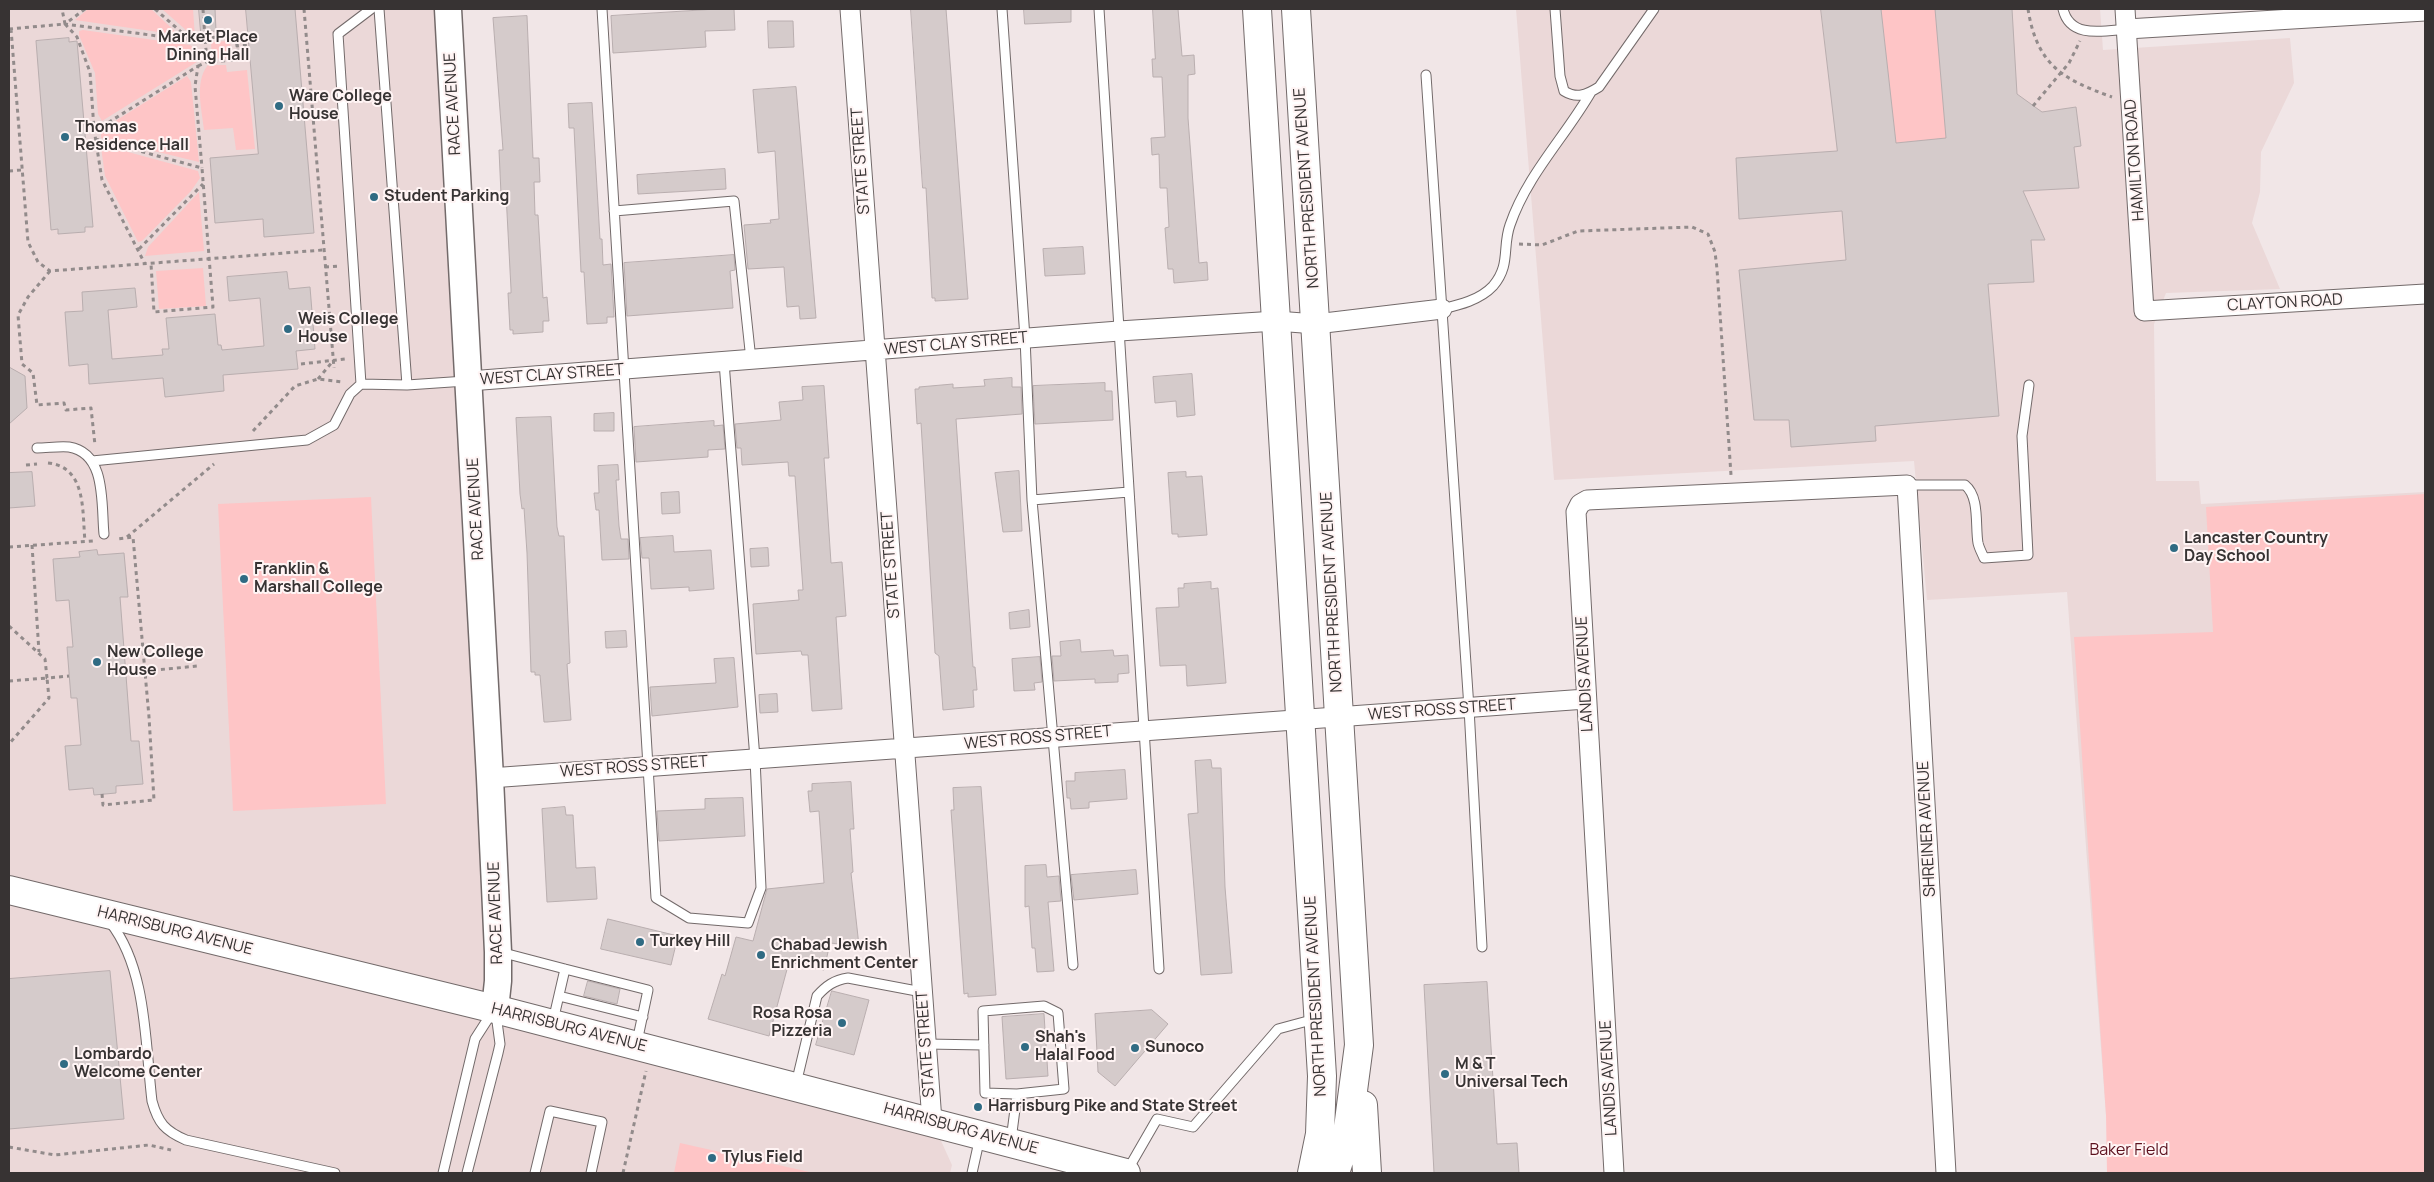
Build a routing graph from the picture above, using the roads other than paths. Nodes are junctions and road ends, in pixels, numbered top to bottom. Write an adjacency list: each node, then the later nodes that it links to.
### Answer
1 (371, 9): 31 (lane)
2 (378, 9): 32 (lane)
3 (448, 9): 30 (main road, RACE AVENUE)
4 (602, 9): 18 (lane)
5 (850, 9): 26 (street, STATE STREET)
6 (1002, 9): 25 (lane)
7 (1099, 9): 24 (lane)
8 (1257, 9): 22 (main road, NORTH PRESIDENT AVENUE)
9 (1296, 9): 23 (main road, NORTH PRESIDENT AVENUE)
10 (1555, 9): 17 (lane)
11 (1654, 9): 17 (lane)
12 (2063, 9): 15 (lane)
13 (2125, 9): 15 (street, HAMILTON ROAD)
14 (2425, 11): 15 (street)
15 (2126, 29): 21 (street, HAMILTON ROAD)
16 (1426, 76): 20 (lane)
17 (1591, 92): 20 (lane)
18 (614, 211): 27 (lane); 29 (lane)
19 (2425, 294): 21 (street, CLAYTON ROAD)
20 (1442, 309): 23 (street, WEST CLAY STREET); 41 (lane)
21 (2144, 311)
22 (1276, 321): 23 (street, WEST CLAY STREET); 24 (street, WEST CLAY STREET); 43 (main road, NORTH PRESIDENT AVENUE)
23 (1316, 324): 42 (main road, NORTH PRESIDENT AVENUE)
24 (1119, 331): 25 (street, WEST CLAY STREET); 37 (lane)
25 (1025, 338): 26 (street, WEST CLAY STREET); 38 (lane)
26 (875, 351): 27 (street, WEST CLAY STREET); 46 (street, STATE STREET)
27 (751, 360): 28 (street, WEST CLAY STREET)
28 (724, 362): 29 (street, WEST CLAY STREET); 47 (lane)
29 (625, 370): 30 (street, WEST CLAY STREET); 48 (lane)
30 (469, 381): 32 (lane); 49 (main road, RACE AVENUE)
31 (361, 384): 32 (lane); 35 (lane)
32 (407, 385)
33 (2029, 385): 36 (lane)
34 (37, 448): 35 (lane)
35 (94, 461): 39 (lane)
36 (1907, 486): 40 (street, LANDIS AVENUE); 83 (street, SHREINER AVENUE)
37 (1129, 492): 38 (lane); 44 (lane)
38 (1032, 500): 45 (lane)
39 (105, 538)
40 (1586, 699): 41 (street, WEST ROSS STREET); 82 (street, LANDIS AVENUE)
41 (1469, 708): 42 (street, WEST ROSS STREET); 52 (lane)
42 (1340, 717): 43 (street, WEST ROSS STREET); 64 (main road, NORTH PRESIDENT AVENUE)
43 (1301, 720): 44 (street, WEST ROSS STREET); 61 (main road, NORTH PRESIDENT AVENUE)
44 (1144, 730): 45 (street, WEST ROSS STREET); 56 (lane)
45 (1053, 737): 46 (street, WEST ROSS STREET); 54 (lane)
46 (904, 749): 47 (street, WEST ROSS STREET); 57 (street, STATE STREET)
47 (755, 759): 48 (street, WEST ROSS STREET); 48 (lane)
48 (648, 766): 49 (street, WEST ROSS STREET)
49 (490, 778): 53 (main road, RACE AVENUE)
50 (9, 890): 51 (main road, HARRISBURG AVENUE)
51 (103, 913): 59 (main road, HARRISBURG AVENUE); 72 (lane)
52 (1482, 947)
53 (498, 952): 55 (lane); 59 (main road, RACE AVENUE)
54 (1072, 966)
55 (565, 969): 58 (lane); 60 (lane)
56 (1159, 969)
57 (922, 992): 63 (street, STATE STREET); 67 (lane)
58 (559, 996): 60 (lane); 62 (lane)
59 (495, 1008): 62 (main road, HARRISBURG AVENUE); 73 (lane); 74 (lane)
60 (643, 1017): 66 (lane)
61 (1319, 1018): 78 (lane); 79 (main road, NORTH PRESIDENT AVENUE)
62 (552, 1024): 66 (main road, HARRISBURG AVENUE)
63 (926, 1044): 65 (lane); 69 (street, STATE STREET)
64 (1360, 1044): 80 (main road, NORTH PRESIDENT AVENUE); 81 (main road)
65 (984, 1045): 68 (lane); 68 (lane)
66 (644, 1047): 67 (main road, HARRISBURG AVENUE)
67 (796, 1086): 69 (main road, HARRISBURG AVENUE)
68 (1017, 1094): 71 (lane)
69 (932, 1121): 70 (main road, HARRISBURG AVENUE)
70 (980, 1134): 71 (main road, HARRISBURG AVENUE); 77 (lane)
71 (1011, 1142): 78 (main road, HARRISBURG AVENUE)
72 (335, 1173)
73 (443, 1173)
74 (467, 1173)
75 (536, 1173): 76 (lane)
76 (591, 1173)
77 (972, 1173)
78 (1126, 1173)
79 (1312, 1173)
80 (1336, 1173)
81 (1367, 1173)
82 (1614, 1173)
83 (1946, 1173)

